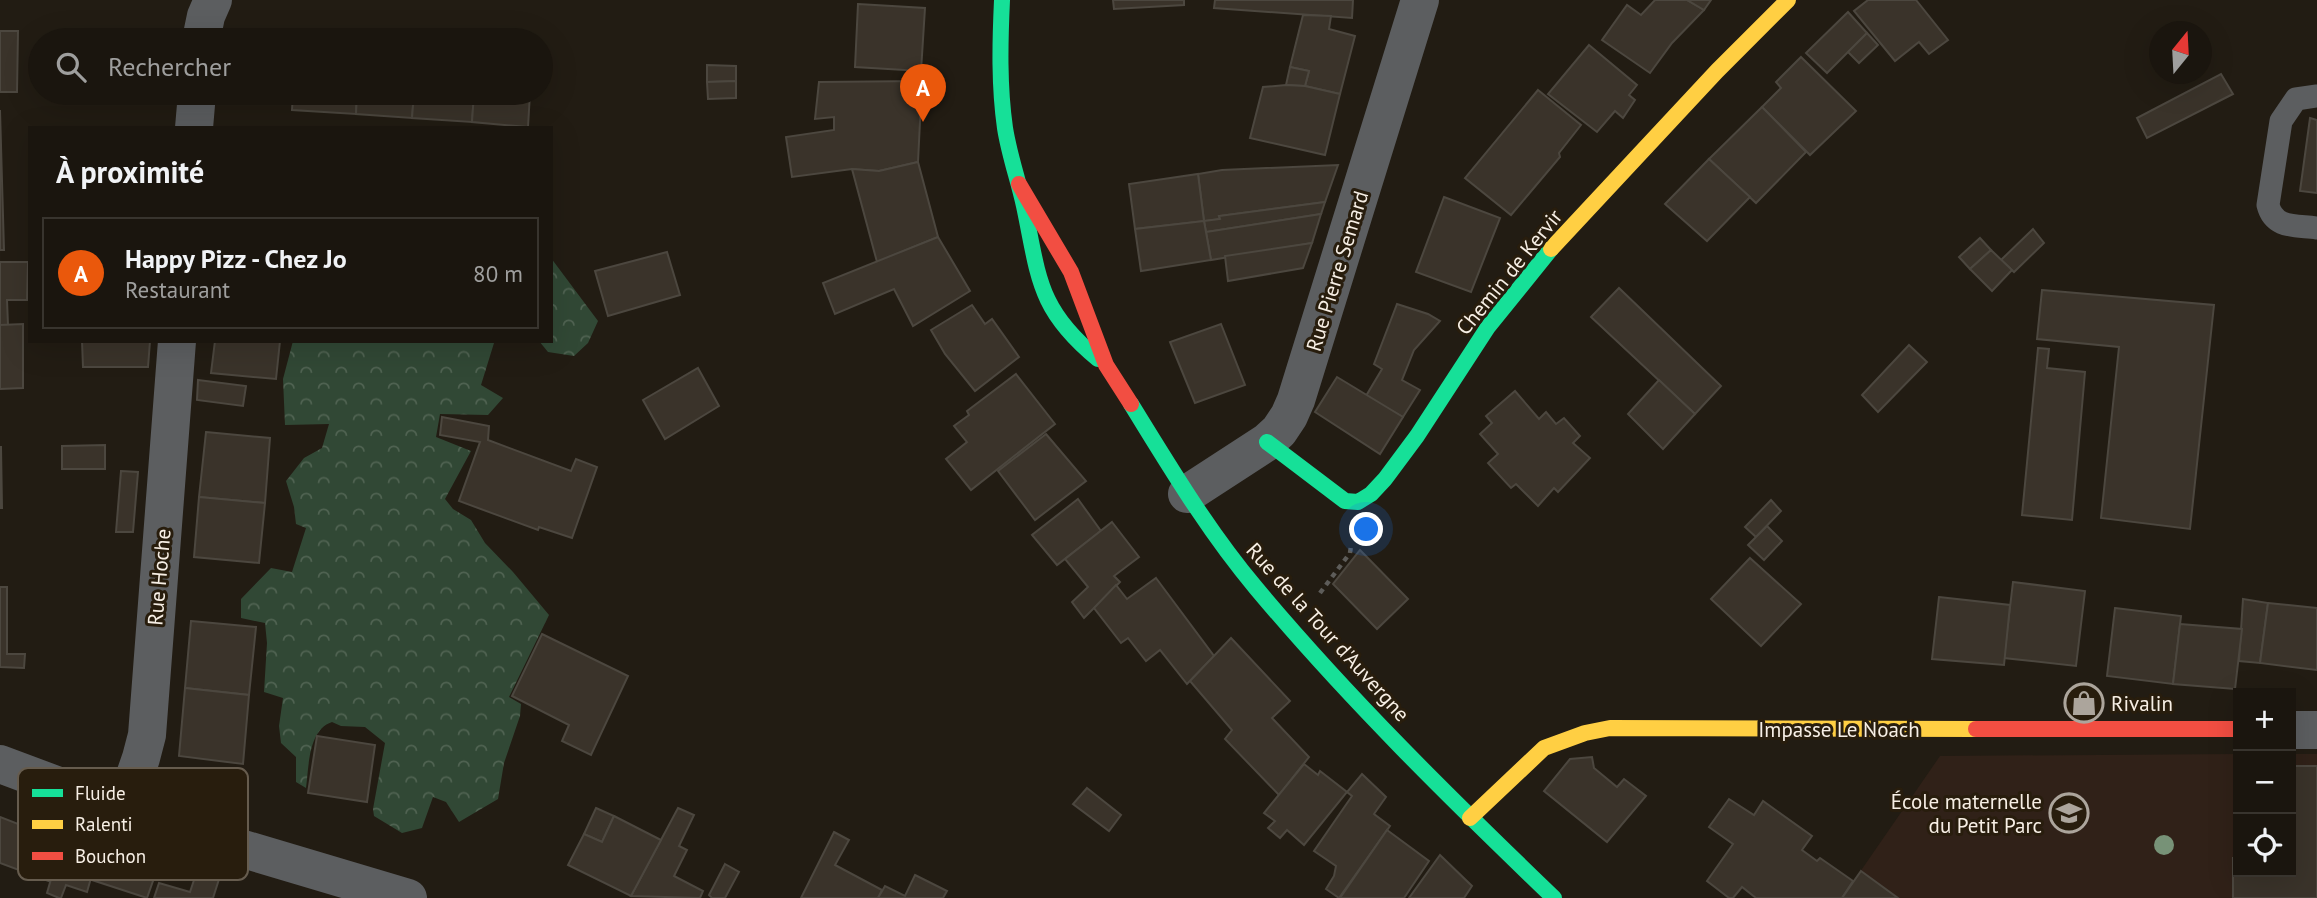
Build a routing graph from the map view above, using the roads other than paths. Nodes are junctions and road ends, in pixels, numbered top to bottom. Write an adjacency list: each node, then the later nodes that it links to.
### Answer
1 (213, 0): 5 (street)
2 (1003, 0): 9 (street, Rue de la Tour d'Auvergne)
3 (1420, 0): 13 (street, Rue Pierre Semard)
4 (1788, 0): 13 (street, Chemin de Kervir)
5 (204, 28)
6 (2317, 96): 10 (lane)
7 (196, 105): 8 (street)
8 (194, 126)
9 (1019, 184): 12 (street, Rue de la Tour d'Auvergne); 12 (street, Rue de la Tour d'Auvergne)
10 (2317, 228)
11 (177, 343): 19 (street, Rue Hoche)
12 (1105, 365): 14 (street, Rue de la Tour d'Auvergne)
13 (1267, 442): 14 (street, Rue Pierre Semard)
14 (1187, 494): 21 (street, Rue de la Tour d'Auvergne)
15 (2233, 729): 21 (street, Impasse Le Noach)
16 (2296, 730): 17 (street)
17 (2317, 730)
18 (0, 764): 20 (street)
19 (138, 768)
20 (18, 771)
21 (1470, 818): 24 (street, Rue de la Tour d'Auvergne)
22 (248, 850): 23 (street)
23 (408, 898)
24 (1555, 898)

